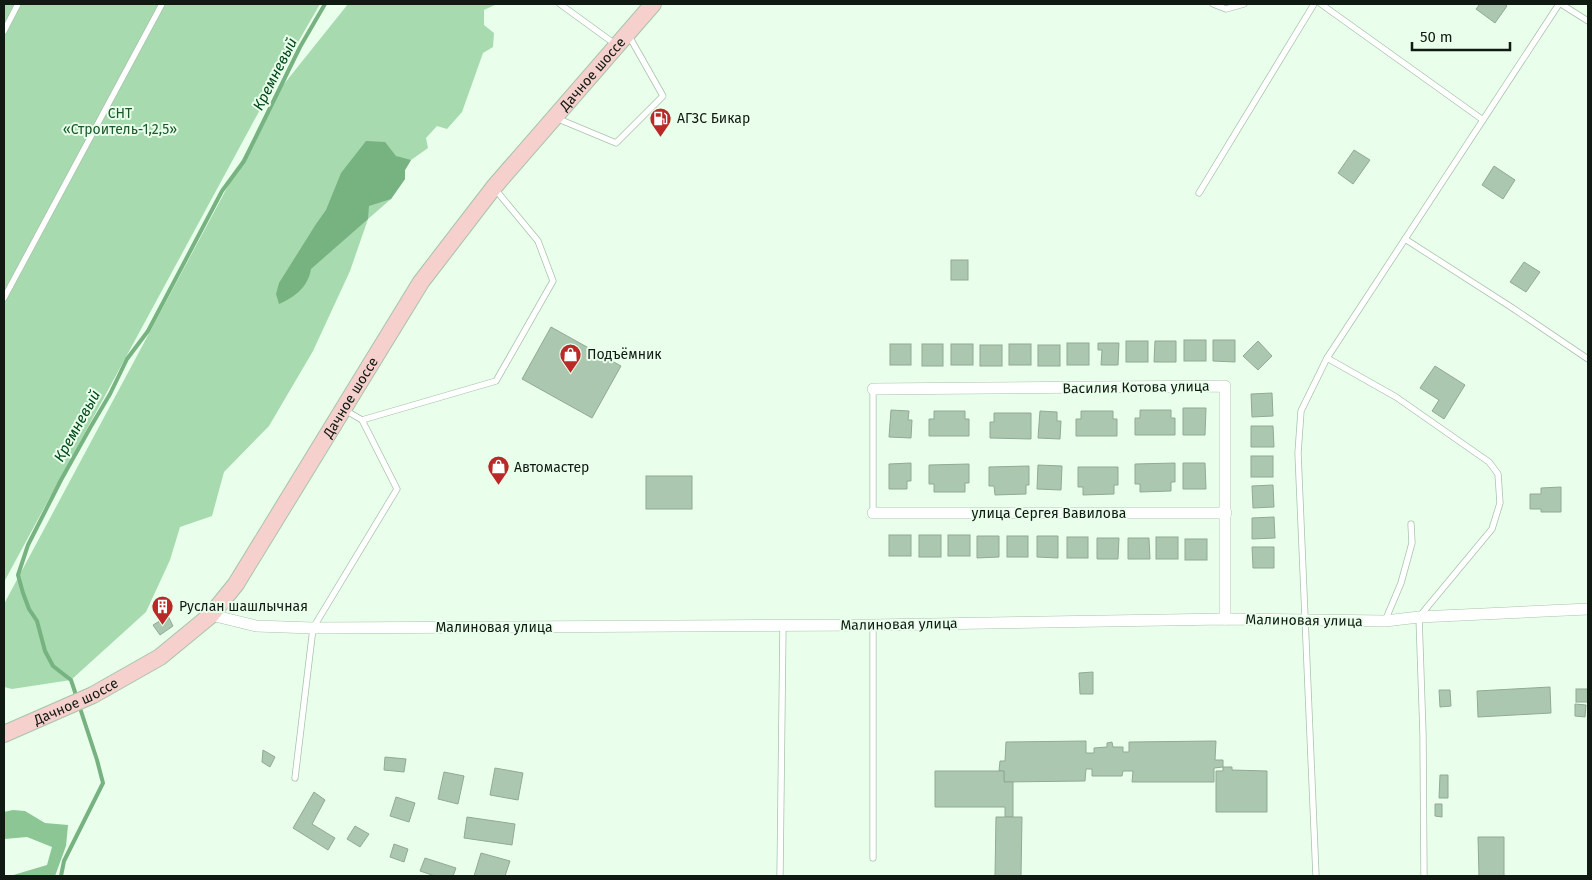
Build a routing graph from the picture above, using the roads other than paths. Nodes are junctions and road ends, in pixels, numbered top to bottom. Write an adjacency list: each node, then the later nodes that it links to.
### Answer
1 (18, 4): 11 (lane)
2 (162, 4): 18 (lane)
3 (560, 4): 12 (lane)
4 (653, 4): 12 (main road, Дачное шоссе)
5 (1213, 4): 6 (lane)
6 (1244, 4)
7 (1314, 4): 16 (lane)
8 (1321, 4): 14 (lane)
9 (1560, 4): 10 (lane); 14 (lane)
10 (1588, 21)
11 (4, 30)
12 (622, 40): 13 (main road, Дачное шоссе); 13 (lane)
13 (554, 117): 15 (main road, Дачное шоссе)
14 (1483, 120): 17 (lane)
15 (494, 187): 22 (main road, Дачное шоссе); 23 (lane)
16 (1199, 193)
17 (1405, 239): 19 (lane); 20 (lane)
18 (4, 298)
19 (1326, 358): 29 (lane); 31 (lane)
20 (1588, 359)
21 (873, 389): 24 (street, Василия Котова улица); 25 (lane)
22 (344, 409): 23 (lane); 28 (main road, Дачное шоссе)
23 (362, 420): 35 (lane)
24 (1226, 512): 25 (street, улица Сергея Вавилова); 30 (street, Василия Котова улица)
25 (872, 513)
26 (1411, 524): 32 (lane)
27 (1588, 609): 29 (street, Малиновая улица)
28 (211, 615): 35 (street, Малиновая улица); 36 (main road, Дачное шоссе)
29 (1420, 617): 32 (street, Малиновая улица); 41 (lane)
30 (1225, 620): 31 (street, Малиновая улица); 34 (street, Малиновая улица)
31 (1306, 620): 32 (street, Малиновая улица); 40 (lane)
32 (1385, 621)
33 (783, 625): 34 (street, Малиновая улица); 35 (street, Малиновая улица); 39 (lane)
34 (873, 625): 38 (lane)
35 (313, 628): 37 (lane)
36 (4, 734)
37 (295, 778)
38 (873, 858)
39 (780, 876)
40 (1316, 876)
41 (1424, 876)

